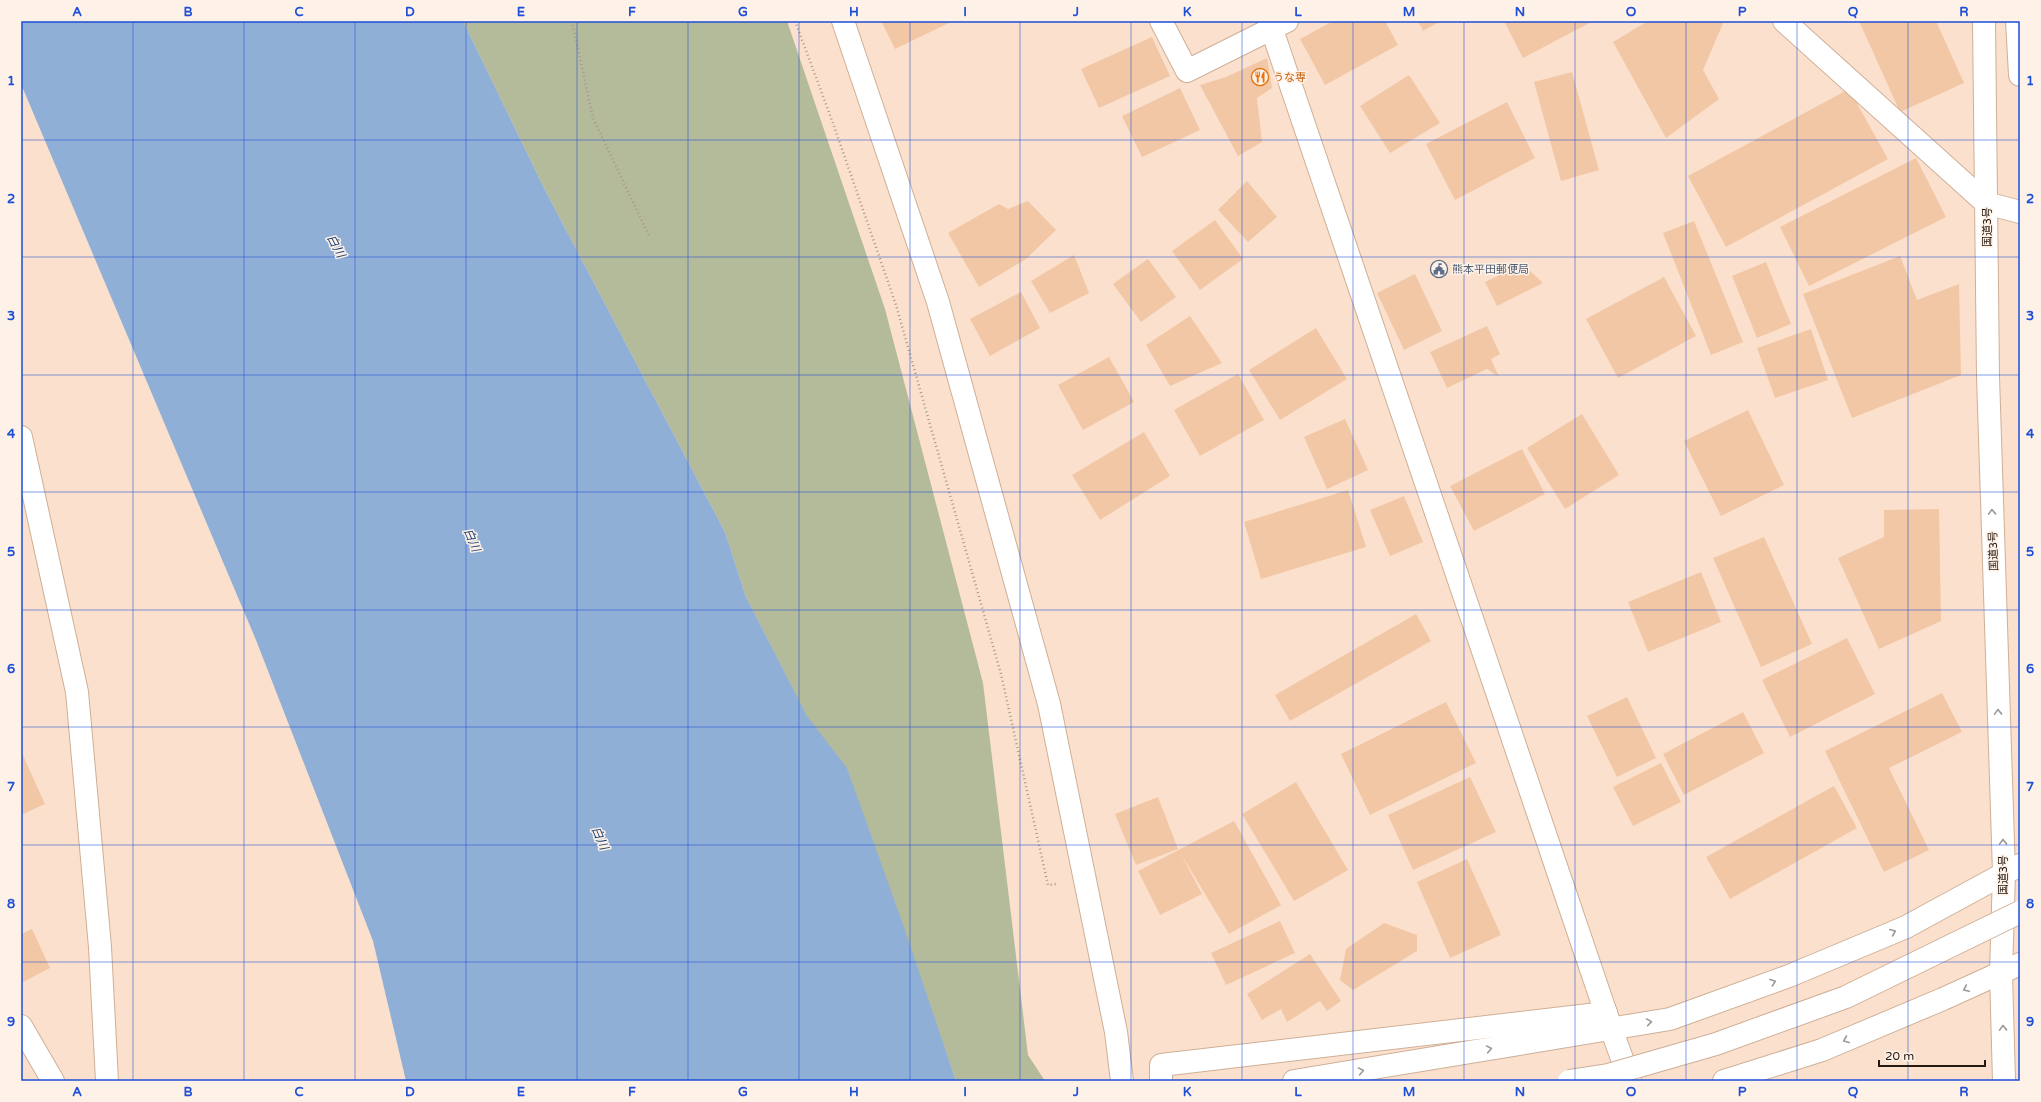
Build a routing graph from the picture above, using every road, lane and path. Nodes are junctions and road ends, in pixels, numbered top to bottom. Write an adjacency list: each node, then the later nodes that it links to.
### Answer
1 (572, 21): 12 (path)
2 (795, 21): 15 (path)
3 (843, 21): 22 (main road)
4 (1161, 21): 8 (main road)
5 (1784, 21): 10 (main road)
6 (1984, 21): 10 (main road, 国道3号)
7 (2018, 21): 9 (main road)
8 (1276, 24): 18 (main road)
9 (2020, 75)
10 (1986, 203): 11 (main road); 14 (main road, 国道3号, one-way to 10)
11 (2020, 212)
12 (650, 238)
13 (21, 437): 21 (main road)
14 (2012, 869): 17 (main road, 国道3号); 18 (main road, one-way to 14)
15 (1064, 883)
16 (2020, 912): 25 (main road, bridge)
17 (2010, 968): 27 (main road, one-way to 27); 28 (main road, 国道3号, one-way to 17)
18 (1608, 1021): 23 (main road); 24 (main road, one-way to 18); 26 (main road)
19 (21, 1026): 20 (main road)
20 (53, 1081)
21 (106, 1081)
22 (1122, 1081)
23 (1161, 1081)
24 (1294, 1081)
25 (1569, 1081)
26 (1630, 1081)
27 (1724, 1081)
28 (2004, 1081)

